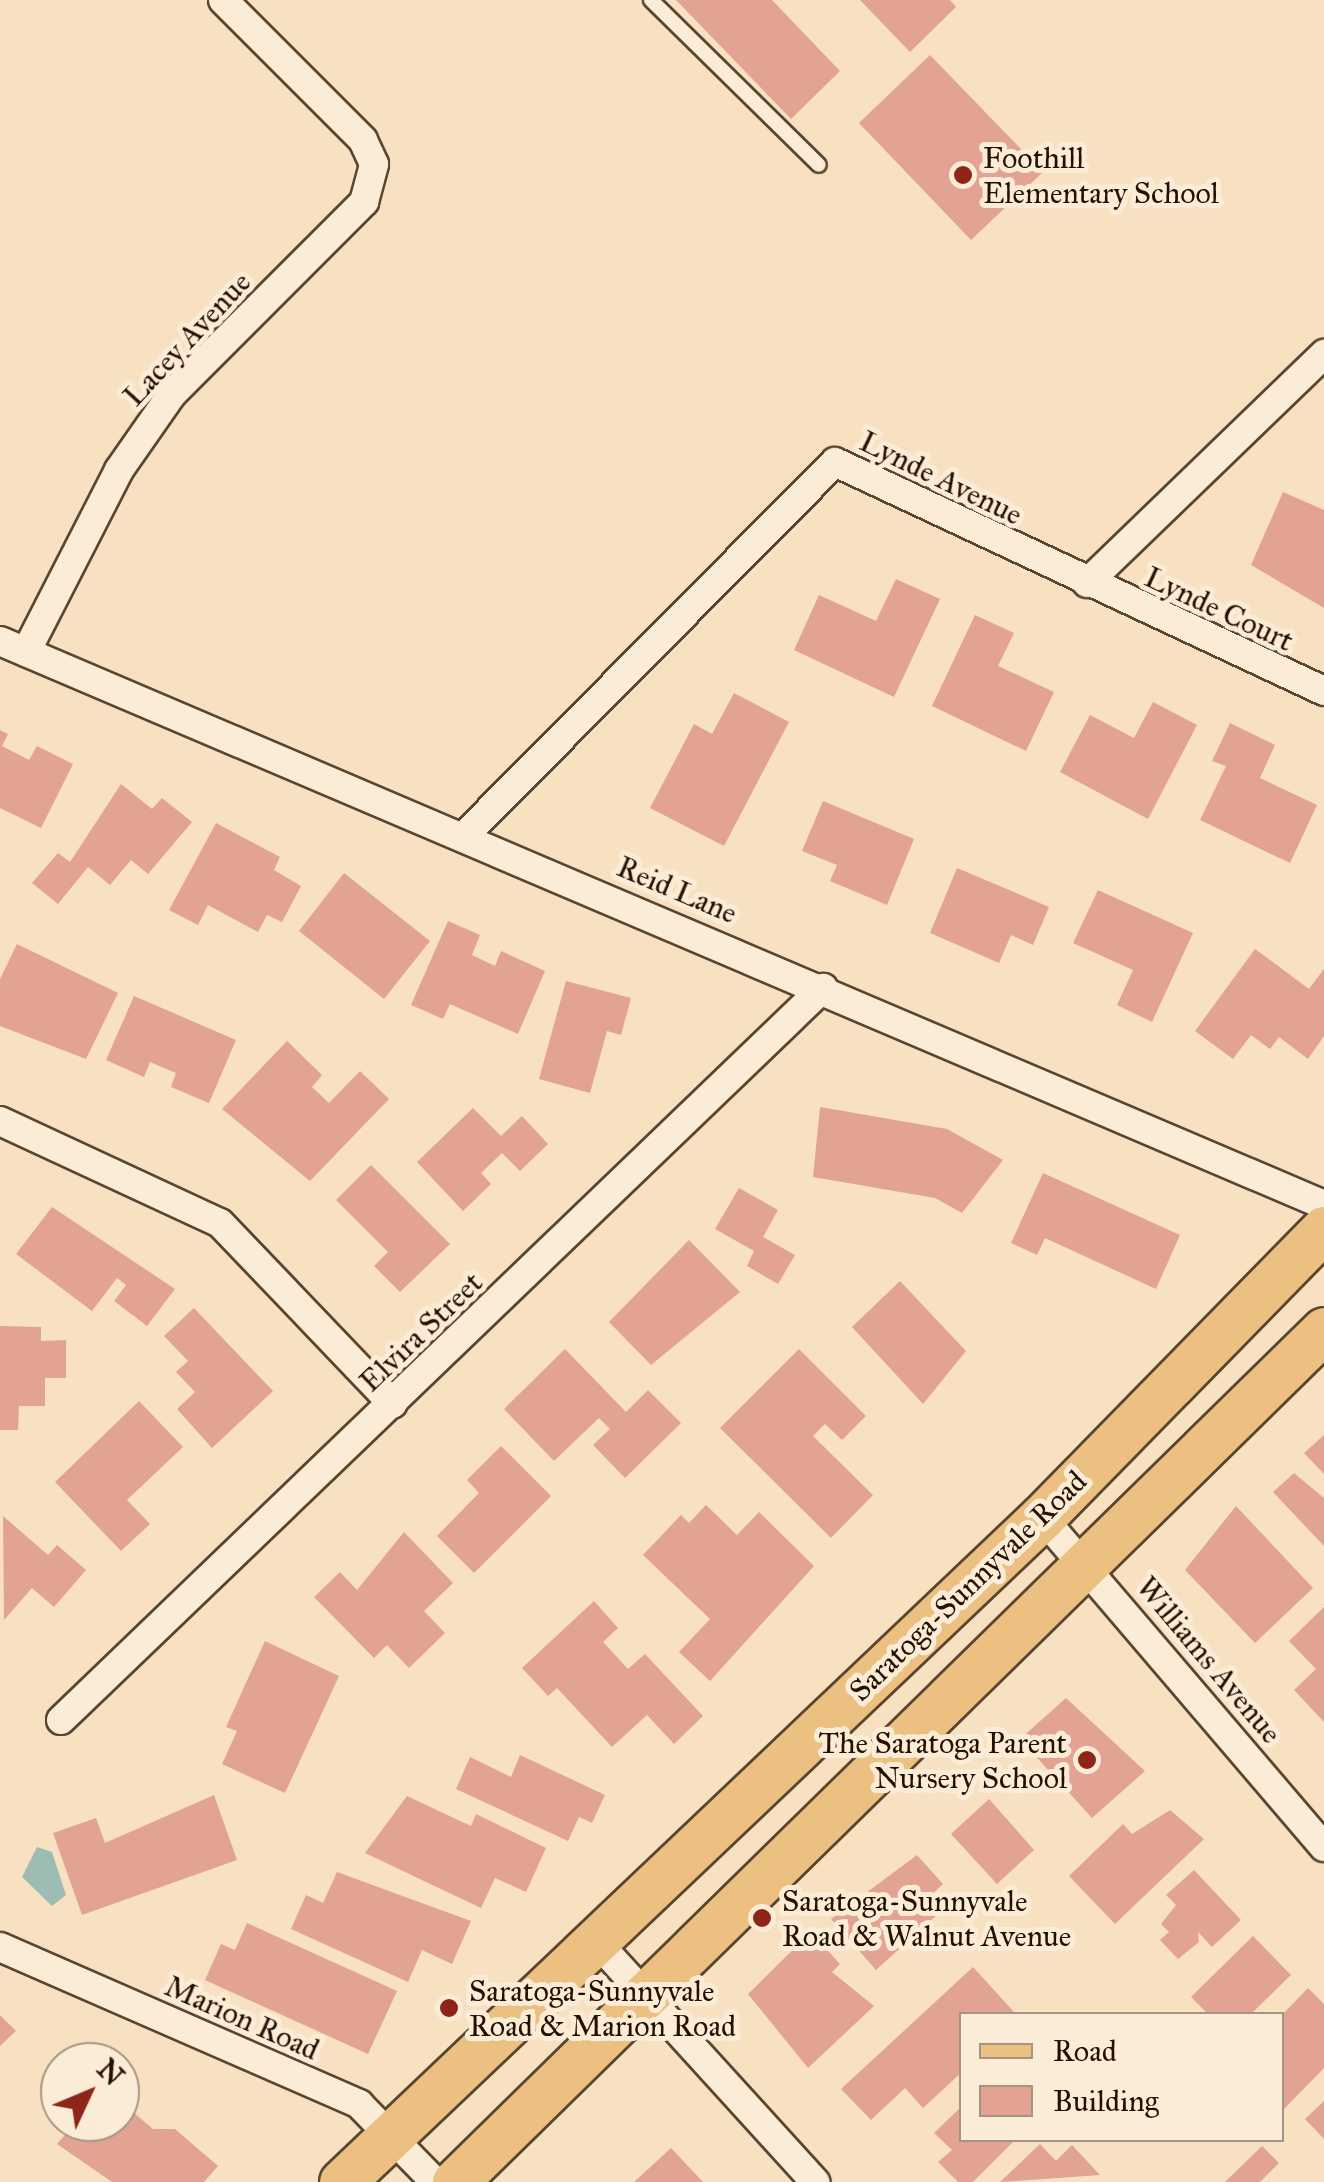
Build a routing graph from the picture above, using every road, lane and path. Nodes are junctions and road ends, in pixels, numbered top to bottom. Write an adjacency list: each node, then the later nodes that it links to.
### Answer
1 (223, 0): 7 (street, Lacey Avenue)
2 (651, 0): 3 (lane)
3 (819, 165)
4 (1324, 354): 5 (street)
5 (1087, 584): 8 (street, Lynde Court); 9 (street, Lynde Avenue)
6 (0, 641): 7 (street, Reid Lane)
7 (26, 652): 9 (street, Reid Lane)
8 (1324, 691)
9 (465, 835): 10 (street, Reid Lane)
10 (823, 988): 12 (street, Reid Lane); 15 (street, Elvira Street)
11 (0, 1121): 15 (street)
12 (1324, 1206)
13 (1324, 1229): 16 (main road, Saratoga-Sunnyvale Road)
14 (1324, 1330): 17 (main road)
15 (393, 1404): 18 (street, Elvira Street)
16 (1042, 1517): 17 (street, Williams Avenue); 20 (main road, Saratoga-Sunnyvale Road)
17 (1086, 1569): 19 (street, Williams Avenue); 22 (main road)
18 (60, 1720)
19 (1324, 1847)
20 (596, 1941): 22 (street); 23 (main road, Saratoga-Sunnyvale Road)
21 (0, 1946): 23 (street, Marion Road)
22 (646, 1995): 26 (main road); 27 (street)
23 (391, 2133): 24 (main road, Saratoga-Sunnyvale Road); 25 (street, Marion Road)
24 (342, 2182)
25 (435, 2182)
26 (455, 2182)
27 (815, 2182)

